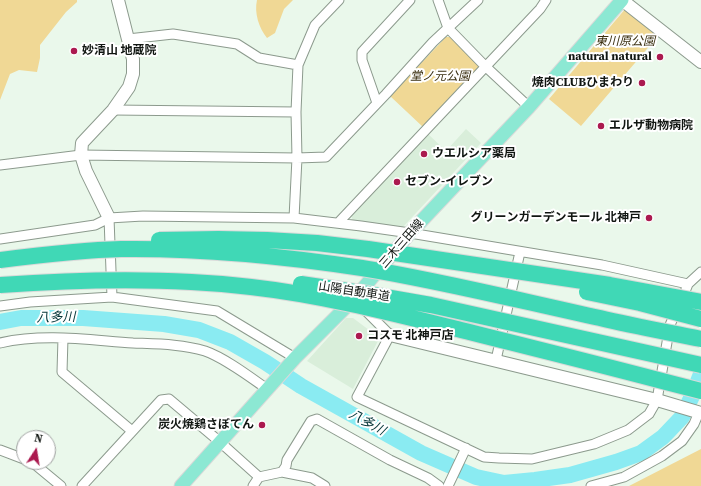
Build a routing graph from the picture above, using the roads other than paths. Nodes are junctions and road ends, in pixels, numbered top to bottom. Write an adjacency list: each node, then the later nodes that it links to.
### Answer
1 (118, 0): 9 (street)
2 (339, 0): 11 (street)
3 (410, 0): 13 (street)
4 (438, 0): 8 (street)
5 (478, 0): 8 (street)
6 (546, 0): 12 (street)
7 (622, 0): 10 (street); 14 (main road, 三木三田線)
8 (448, 28): 12 (street); 13 (street)
9 (128, 39): 11 (street); 15 (street)
10 (701, 62)
11 (298, 65): 16 (street)
12 (485, 66): 14 (street); 22 (street)
13 (377, 103): 18 (street)
14 (529, 107): 23 (main road, 三木三田線)
15 (113, 110): 16 (street); 17 (street)
16 (296, 112): 18 (street)
17 (81, 155): 18 (street); 19 (street); 20 (street)
18 (297, 158): 21 (street)
19 (0, 165)
20 (109, 218): 21 (street); 24 (street); 31 (street)
21 (294, 218): 22 (street)
22 (338, 223): 23 (street)
23 (410, 233): 25 (street); 32 (main road, 三木三田線)
24 (0, 239)
25 (520, 252): 30 (street); 41 (street)
26 (0, 258): 27 (highway, bridge); 38 (highway, 山陽自動車道, bridge)
27 (423, 258): 33 (highway, bridge); 35 (highway, bridge)
28 (701, 272): 30 (street)
29 (0, 284): 42 (highway, 山陽自動車道, bridge); 44 (highway, bridge)
30 (688, 284): 45 (street)
31 (112, 298): 34 (street); 40 (street)
32 (354, 299): 36 (street); 40 (main road, 三木三田線)
33 (701, 302)
34 (0, 306)
35 (701, 319)
36 (390, 335): 41 (street); 50 (street)
37 (63, 338): 39 (street); 43 (street); 47 (street)
38 (701, 339)
39 (0, 343)
40 (293, 360): 43 (main road, 三木三田線)
41 (496, 360): 45 (street)
42 (701, 365)
43 (269, 388): 48 (main road, 三木三田線)
44 (701, 391)
45 (657, 400): 46 (street); 50 (street)
46 (700, 412): 62 (street)
47 (132, 431): 48 (street); 58 (street)
48 (220, 442): 54 (street); 59 (main road, 三木三田線)
49 (0, 450): 51 (street)
50 (464, 451): 56 (street)
51 (16, 456)
52 (42, 470): 57 (street)
53 (282, 472): 54 (street); 55 (street); 61 (street)
54 (259, 477): 60 (street)
55 (320, 485)
56 (448, 485)
57 (61, 486)
58 (82, 486)
59 (181, 486)
60 (253, 486)
61 (439, 486)
62 (591, 486)

